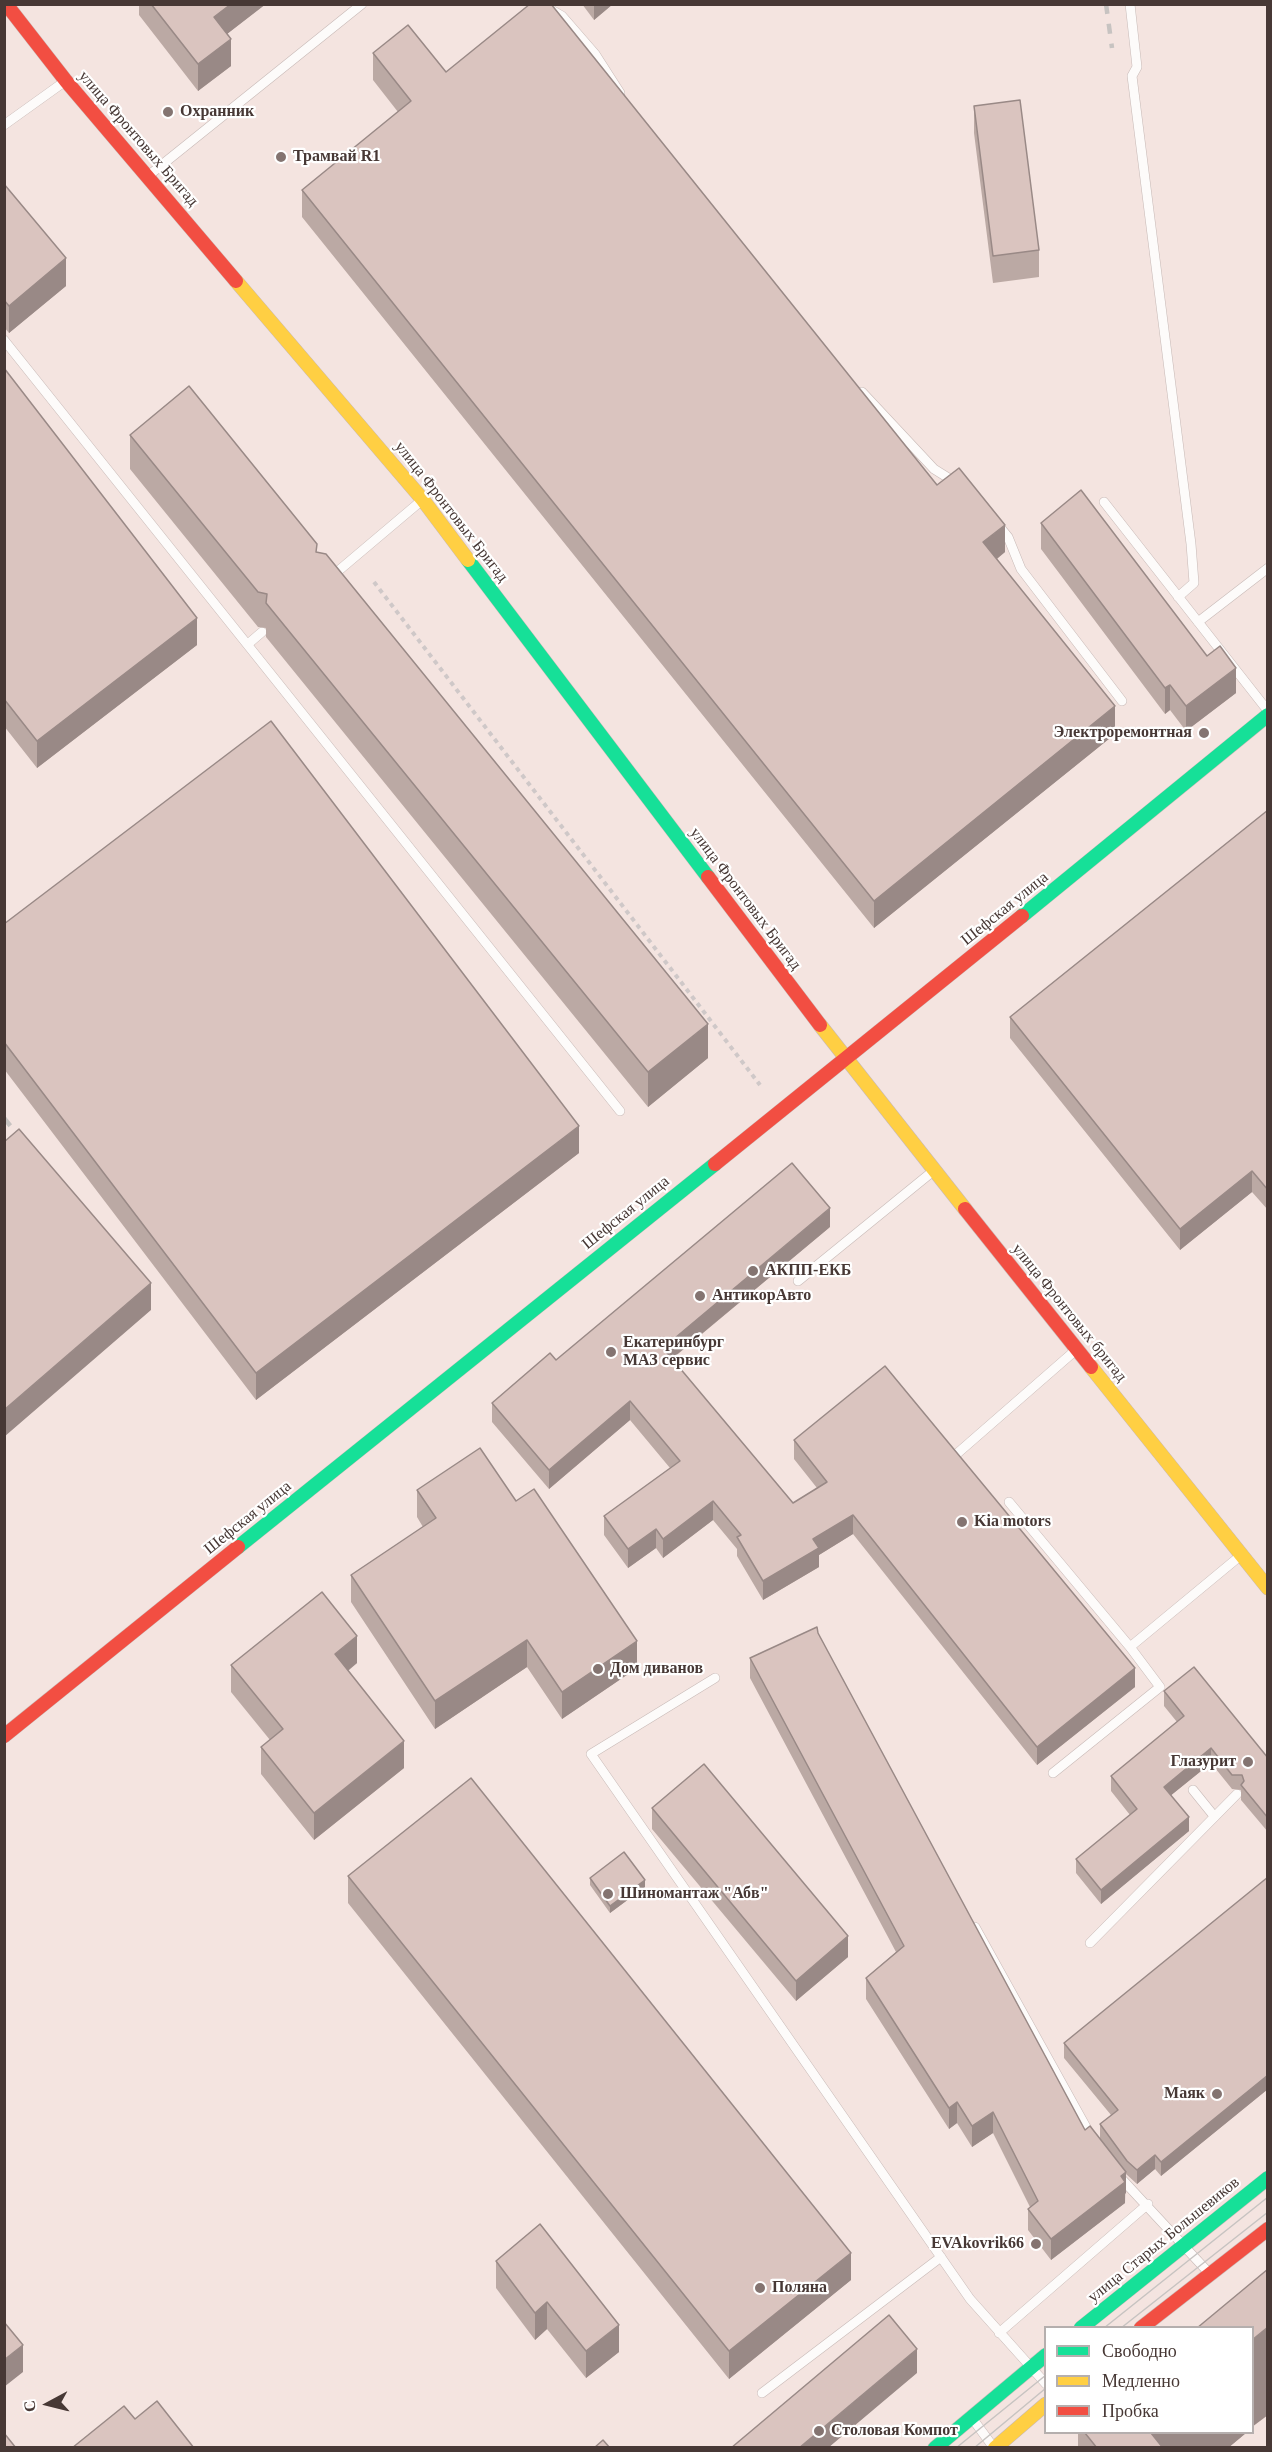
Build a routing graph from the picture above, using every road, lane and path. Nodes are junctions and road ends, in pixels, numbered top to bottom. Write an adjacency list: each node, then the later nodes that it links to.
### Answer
1 (6, 4): 5 (main road, улица Фронтовых Бригад)
2 (362, 4): 8 (lane)
3 (541, 4): 6 (lane)
4 (1130, 4): 18 (lane)
5 (66, 81): 7 (lane); 8 (main road, улица Фронтовых Бригад)
6 (626, 103)
7 (4, 125)
8 (148, 176): 12 (main road, улица Фронтовых Бригад)
9 (4, 340): 21 (lane)
10 (853, 382): 11 (lane)
11 (966, 492)
12 (423, 500): 17 (lane); 24 (main road, улица Фронтовых Бригад)
13 (1104, 502): 18 (lane)
14 (995, 521): 22 (lane)
15 (1268, 568): 19 (lane)
16 (374, 582): 25 (path)
17 (322, 584)
18 (1178, 597): 19 (lane)
19 (1198, 622): 23 (lane)
20 (262, 632): 21 (lane)
21 (248, 644): 26 (lane)
22 (1122, 701)
23 (1268, 713): 24 (main road, Шефская улица)
24 (846, 1059): 27 (main road, улица Фронтовых бригад); 36 (main road, Шефская улица)
25 (760, 1085)
26 (620, 1111)
27 (934, 1171): 28 (lane); 29 (main road, улица Фронтовых бригад)
28 (798, 1281)
29 (1077, 1349): 30 (lane); 32 (main road, улица Фронтовых бригад)
30 (952, 1458)
31 (1009, 1502): 34 (lane)
32 (1242, 1555): 33 (main road, улица Фронтовых бригад); 34 (lane)
33 (1268, 1588)
34 (1130, 1647): 37 (lane)
35 (715, 1678): 49 (lane)
36 (4, 1736)
37 (1053, 1773)
38 (1194, 1790): 40 (lane)
39 (1237, 1794): 40 (lane)
40 (1214, 1816): 42 (lane)
41 (969, 1914): 43 (lane)
42 (1090, 1943)
43 (1096, 2144)
44 (1116, 2171): 46 (lane)
45 (1268, 2178): 48 (main road, улица Старых Большевиков)
46 (1148, 2204): 48 (lane); 53 (lane)
47 (1268, 2229): 50 (main road)
48 (1185, 2245): 50 (lane); 51 (main road, улица Старых Большевиков)
49 (941, 2257): 53 (lane); 57 (lane)
50 (1209, 2273): 52 (main road)
51 (1084, 2326)
52 (1143, 2326)
53 (999, 2333): 55 (lane)
54 (1044, 2357): 55 (main road)
55 (1031, 2367): 56 (lane); 59 (main road)
56 (1044, 2382)
57 (762, 2392)
58 (1044, 2406): 61 (main road)
59 (972, 2418): 60 (main road); 61 (lane)
60 (935, 2448)
61 (994, 2448)

